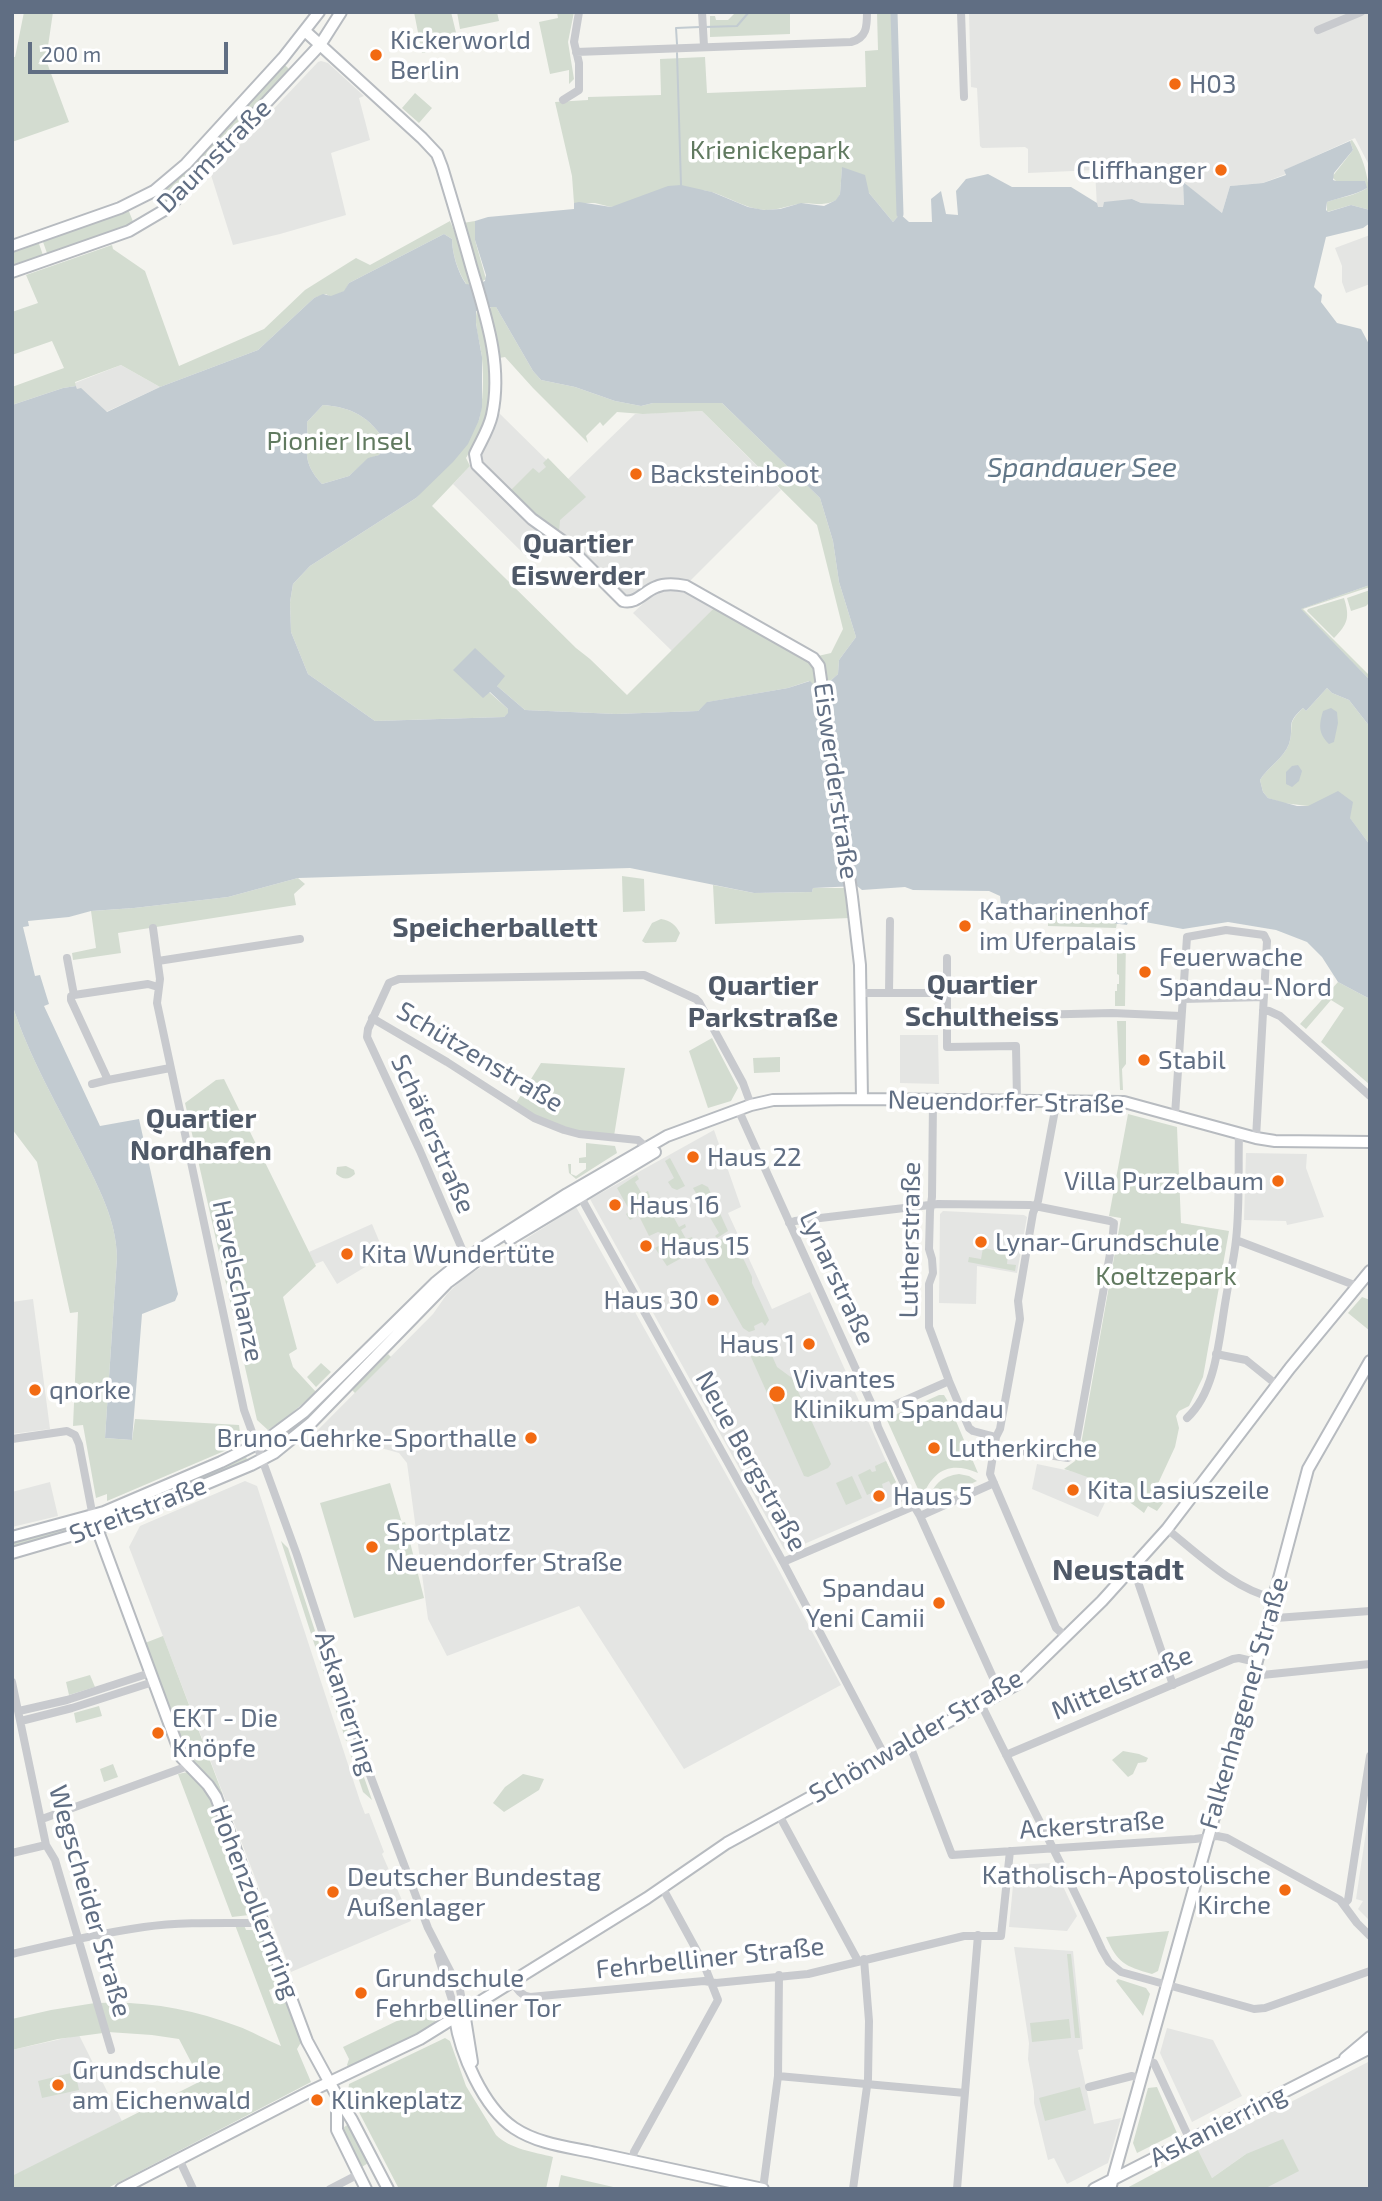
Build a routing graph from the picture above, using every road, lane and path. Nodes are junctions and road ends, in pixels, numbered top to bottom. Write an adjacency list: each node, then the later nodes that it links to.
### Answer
1 (319, 12): 9 (street, Daumstraße)
2 (341, 12): 10 (street, Daumstraße)
3 (579, 12): 12 (street)
4 (867, 12): 11 (street)
5 (961, 12): 15 (street)
6 (1361, 12): 8 (street)
7 (702, 17): 11 (street)
8 (1318, 30)
9 (305, 31): 10 (street); 13 (street, Daumstraße)
10 (320, 45): 14 (street, Daumstraße); 28 (street, Eiswerderstraße)
11 (704, 46): 12 (street)
12 (576, 52): 16 (street)
13 (283, 58): 14 (street); 17 (street, Daumstraße)
14 (296, 71): 18 (street, Daumstraße)
15 (964, 96)
16 (563, 100)
17 (142, 198): 18 (street); 19 (street, Daumstraße)
18 (153, 218): 20 (street, Daumstraße)
19 (12, 246)
20 (12, 272)
21 (890, 921): 29 (street)
22 (153, 928): 26 (street, Havelschanze)
23 (300, 939): 26 (street)
24 (66, 958): 31 (street)
25 (947, 958): 30 (street)
26 (158, 961): 27 (street, Havelschanze)
27 (158, 987): 31 (street); 38 (street, Havelschanze)
28 (861, 993): 29 (street); 42 (street, Eiswerderstraße)
29 (890, 993): 30 (street)
30 (947, 993): 44 (street)
31 (72, 995): 39 (street)
32 (1264, 997): 33 (street); 33 (street); 34 (street)
33 (1183, 999): 36 (street)
34 (1263, 1010): 41 (street); 50 (street)
35 (1029, 1015): 36 (street)
36 (1181, 1016): 48 (street)
37 (372, 1018): 46 (street); 52 (street, Schützenstraße); 58 (street, Schäferstraße)
38 (170, 1068): 39 (street); 70 (street, Havelschanze)
39 (108, 1080): 40 (street)
40 (92, 1084)
41 (1370, 1096)
42 (862, 1100): 43 (street, Neuendorfer Straße); 46 (street, Neuendorfer Straße)
43 (933, 1100): 44 (street, Neuendorfer Straße); 54 (street, Lutherstraße)
44 (1017, 1100): 45 (street, Neuendorfer Straße)
45 (1055, 1101): 48 (street, Neuendorfer Straße); 55 (street)
46 (751, 1105): 47 (street, Neuendorfer Straße)
47 (738, 1109): 52 (street, Neuendorfer Straße); 56 (street, Lynarstraße)
48 (1175, 1115): 49 (street, Neuendorfer Straße)
49 (1239, 1133): 50 (street, Neuendorfer Straße); 57 (street)
50 (1256, 1138): 51 (street, Neuendorfer Straße)
51 (1370, 1142)
52 (649, 1151): 53 (street, Neuendorfer Straße)
53 (578, 1192): 58 (street, Neuendorfer Straße); 81 (street, Neue Bergstraße)
54 (931, 1205): 55 (street); 56 (street); 64 (street, Lutherstraße)
55 (1036, 1206): 68 (street); 71 (street)
56 (789, 1223): 66 (street, Lynarstraße)
57 (1236, 1240): 60 (street); 62 (street)
58 (472, 1259): 70 (street, Neuendorfer Straße); 72 (street, Neuendorfer Straße)
59 (1370, 1271): 60 (street, Schönwalder Straße)
60 (1357, 1286): 61 (street); 65 (street, Schönwalder Straße)
61 (1370, 1292)
62 (1216, 1354): 65 (street); 67 (street)
63 (1370, 1361): 83 (street, Falkenhagener Straße)
64 (949, 1381): 66 (street); 68 (street, Lutherstraße)
65 (1277, 1385): 78 (street, Schönwalder Straße)
66 (874, 1414): 74 (street, Lynarstraße)
67 (1186, 1418)
68 (996, 1437): 71 (street)
69 (12, 1438): 76 (street)
70 (257, 1445): 72 (street, Havelschanze); 76 (street, Streitstraße)
71 (994, 1447): 73 (street)
72 (262, 1460): 77 (street, Streitstraße); 120 (street, Askanierring)
73 (994, 1483): 75 (street); 86 (street)
74 (914, 1506): 75 (street, Lynarstraße); 81 (street)
75 (920, 1516): 92 (street, Lynarstraße)
76 (93, 1517): 77 (street, Hohenzollernring); 79 (street, Streitstraße)
77 (97, 1529): 80 (street, Streitstraße); 89 (street, Hohenzollernring)
78 (1167, 1529): 82 (street, Schönwalder Straße); 83 (street)
79 (12, 1537)
80 (12, 1553)
81 (783, 1562): 97 (street, Neue Bergstraße)
82 (1128, 1572): 86 (street, Schönwalder Straße); 91 (street)
83 (1274, 1598): 85 (street, Falkenhagener Straße)
84 (1370, 1611): 85 (street)
85 (1269, 1617): 88 (street, Falkenhagener Straße)
86 (1066, 1637): 92 (street, Schönwalder Straße)
87 (1370, 1664): 88 (street, Mittelstraße)
88 (1255, 1668): 91 (street, Mittelstraße); 102 (street, Falkenhagener Straße)
89 (151, 1677): 94 (street); 99 (street, Hohenzollernring)
90 (12, 1682): 94 (street, Wegscheider Straße)
91 (1173, 1685): 96 (street, Mittelstraße)
92 (1000, 1693): 93 (street, Schönwalder Straße)
93 (981, 1704): 95 (street, Schönwalder Straße); 96 (street)
94 (18, 1716): 101 (street, Wegscheider Straße)
95 (909, 1743): 97 (street, Schönwalder Straße); 105 (street, Ackerstraße)
96 (1006, 1755): 104 (street)
97 (885, 1756): 100 (street, Schönwalder Straße)
98 (1370, 1756): 108 (street)
99 (188, 1766): 101 (street); 109 (street, Hohenzollernring)
100 (779, 1815): 107 (street, Schönwalder Straße); 114 (street)
101 (41, 1819): 103 (street, Wegscheider Straße)
102 (1207, 1838): 104 (street, Ackerstraße); 108 (street, Ackerstraße); 119 (street, Falkenhagener Straße)
103 (46, 1845): 106 (street); 112 (street, Wegscheider Straße)
104 (1054, 1848): 105 (street, Ackerstraße); 119 (street)
105 (1010, 1851): 110 (street, Fehrbelliner Straße)
106 (12, 1853)
107 (662, 1887): 117 (street, Schönwalder Straße); 118 (street)
108 (1344, 1904): 111 (street, Ackerstraße)
109 (262, 1920): 112 (street); 128 (street, Hohenzollernring)
110 (978, 1935): 114 (street, Fehrbelliner Straße); 131 (street)
111 (1370, 1936)
112 (78, 1938): 113 (street); 123 (street, Wegscheider Straße)
113 (12, 1954)
114 (861, 1960): 116 (street, Fehrbelliner Straße); 129 (street)
115 (1370, 1971): 119 (street)
116 (779, 1975): 118 (street, Fehrbelliner Straße); 126 (street)
117 (512, 1981): 118 (street, Fehrbelliner Straße); 120 (street, Schönwalder Straße)
118 (710, 1982): 135 (street)
119 (1166, 1985): 124 (street, Falkenhagener Straße)
120 (459, 2015): 128 (street, Schönwalder Straße); 135 (street, Askanierring)
121 (1370, 2037): 125 (street, Askanierring)
122 (1370, 2048): 125 (street, Askanierring)
123 (111, 2050)
124 (1146, 2061): 127 (street, Falkenhagener Straße); 133 (street)
125 (1341, 2062): 133 (street, Askanierring)
126 (778, 2076): 129 (street); 143 (street)
127 (1141, 2079): 130 (street); 137 (street, Falkenhagener Straße)
128 (329, 2082): 132 (street, Hohenzollernring); 134 (street, Schönwalder Straße)
129 (867, 2084): 131 (street); 144 (street)
130 (1089, 2087)
131 (965, 2093): 145 (street)
132 (337, 2096): 136 (street, Hohenzollernring); 142 (street, Hohenzollernring)
133 (1190, 2140): 137 (street, Askanierring)
134 (179, 2159): 138 (street, Schönwalder Straße); 139 (street)
135 (632, 2162): 143 (street, Askanierring)
136 (359, 2174): 140 (street); 141 (street, Hohenzollernring)
137 (1111, 2184): 146 (street, Askanierring)
138 (121, 2189)
139 (193, 2189)
140 (330, 2189)
141 (366, 2189)
142 (388, 2189)
143 (763, 2189)
144 (853, 2189)
145 (957, 2189)
146 (1094, 2189)

